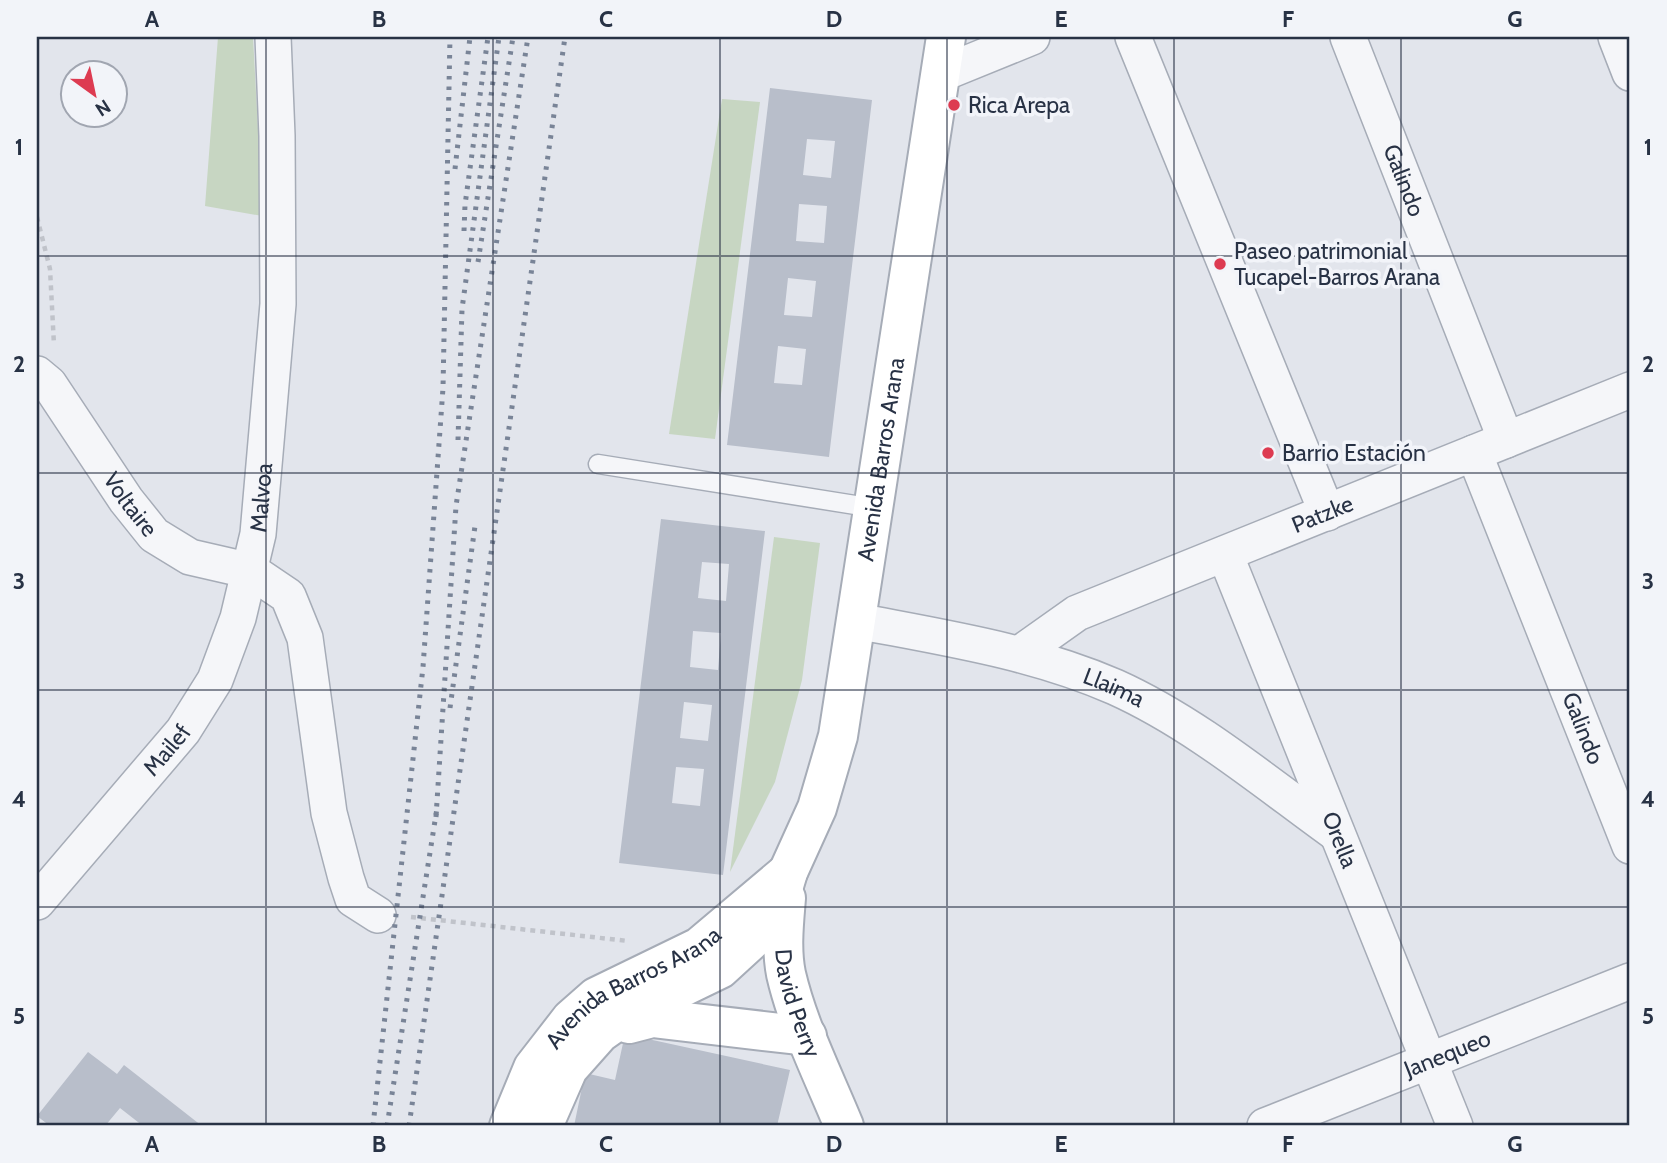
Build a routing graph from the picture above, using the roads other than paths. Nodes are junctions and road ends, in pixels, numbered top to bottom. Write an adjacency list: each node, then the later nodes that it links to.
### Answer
1 (273, 37): 17 (street, Malvoa)
2 (946, 37): 8 (main road, Avenida Barros Arana)
3 (1032, 37): 8 (street)
4 (1133, 37): 15 (street)
5 (1348, 37): 11 (street, Galindo)
6 (1616, 37): 7 (street)
7 (1630, 73)
8 (941, 74): 14 (main road, Avenida Barros Arana)
9 (43, 379): 17 (street, Voltaire)
10 (1630, 390): 11 (street, Patzke)
11 (1506, 440): 12 (street, Patzke)
12 (1474, 453): 15 (street, Patzke); 21 (street, Galindo)
13 (598, 464): 14 (lane)
14 (874, 508): 18 (main road, Avenida Barros Arana)
15 (1327, 513): 16 (street, Patzke)
16 (1224, 554): 19 (street, Patzke); 20 (street, Orella)
17 (251, 572): 23 (street, Mailef); 24 (street)
18 (857, 621): 19 (street, Llaima); 22 (main road, Avenida Barros Arana)
19 (1022, 652): 20 (street, Llaima)
20 (1337, 834): 28 (street, Orella)
21 (1630, 846)
22 (788, 872): 26 (main road, Avenida Barros Arana); 27 (main road, David Perry); 29 (main road, Avenida Barros Arana)
23 (37, 902)
24 (377, 915)
25 (1630, 981): 28 (street, Janequeo)
26 (600, 1033): 27 (main road); 30 (main road, Avenida Barros Arana)
27 (807, 1036): 31 (main road, David Perry)
28 (1429, 1062): 32 (street, Janequeo); 33 (street, Orella)
29 (509, 1126)
30 (542, 1126)
31 (844, 1126)
32 (1265, 1126)
33 (1455, 1126)

